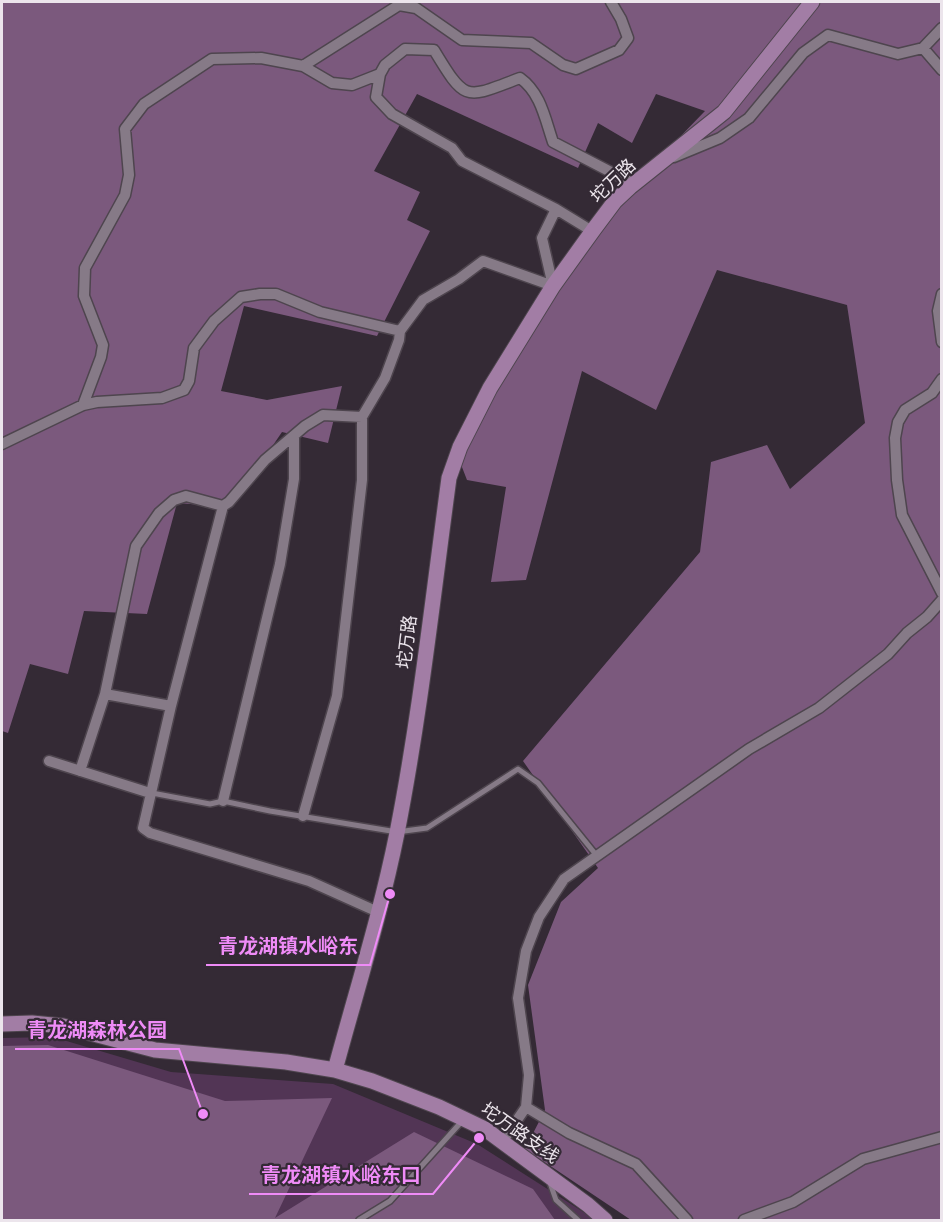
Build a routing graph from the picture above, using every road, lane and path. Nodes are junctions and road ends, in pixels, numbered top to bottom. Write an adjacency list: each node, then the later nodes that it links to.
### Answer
1 (611, 2): 5 (street)
2 (812, 2): 8 (main road, 坨万路)
3 (942, 28): 4 (street)
4 (923, 48): 6 (street); 8 (street)
5 (303, 66): 7 (street); 17 (street)
6 (942, 69)
7 (380, 74): 9 (street); 10 (street)
8 (665, 161): 9 (main road, 坨万路)
9 (634, 184): 11 (main road, 坨万路)
10 (556, 209): 11 (street); 12 (street)
11 (592, 231): 12 (main road, 坨万路)
12 (553, 286): 14 (street); 31 (main road, 坨万路)
13 (942, 294): 15 (street)
14 (400, 331): 17 (street); 18 (street)
15 (942, 342)
16 (942, 379): 22 (street)
17 (83, 405): 20 (street)
18 (362, 417): 19 (street); 30 (street)
19 (294, 437): 21 (street); 29 (street)
20 (2, 444)
21 (223, 507): 24 (street); 25 (street)
22 (942, 593)
23 (942, 600): 32 (street)
24 (105, 694): 25 (street); 27 (street)
25 (171, 706): 28 (street)
26 (49, 761): 27 (street)
27 (80, 771): 28 (street)
28 (150, 793): 29 (lane); 33 (street)
29 (224, 801): 30 (lane)
30 (303, 816): 31 (lane)
31 (397, 832): 32 (lane); 33 (main road, 坨万路)
32 (597, 856): 36 (street)
33 (378, 912): 35 (main road, 坨万路)
34 (2, 1024): 35 (main road)
35 (335, 1070): 37 (main road, 坨万路支线)
36 (526, 1107): 39 (street); 44 (street)
37 (465, 1118): 39 (main road, 坨万路支线); 41 (lane)
38 (942, 1137): 45 (street)
39 (502, 1142): 40 (main road, 坨万路支线)
40 (548, 1176): 42 (lane); 43 (main road, 坨万路支线)
41 (359, 1221)
42 (578, 1221)
43 (605, 1221)
44 (687, 1221)
45 (744, 1221)

